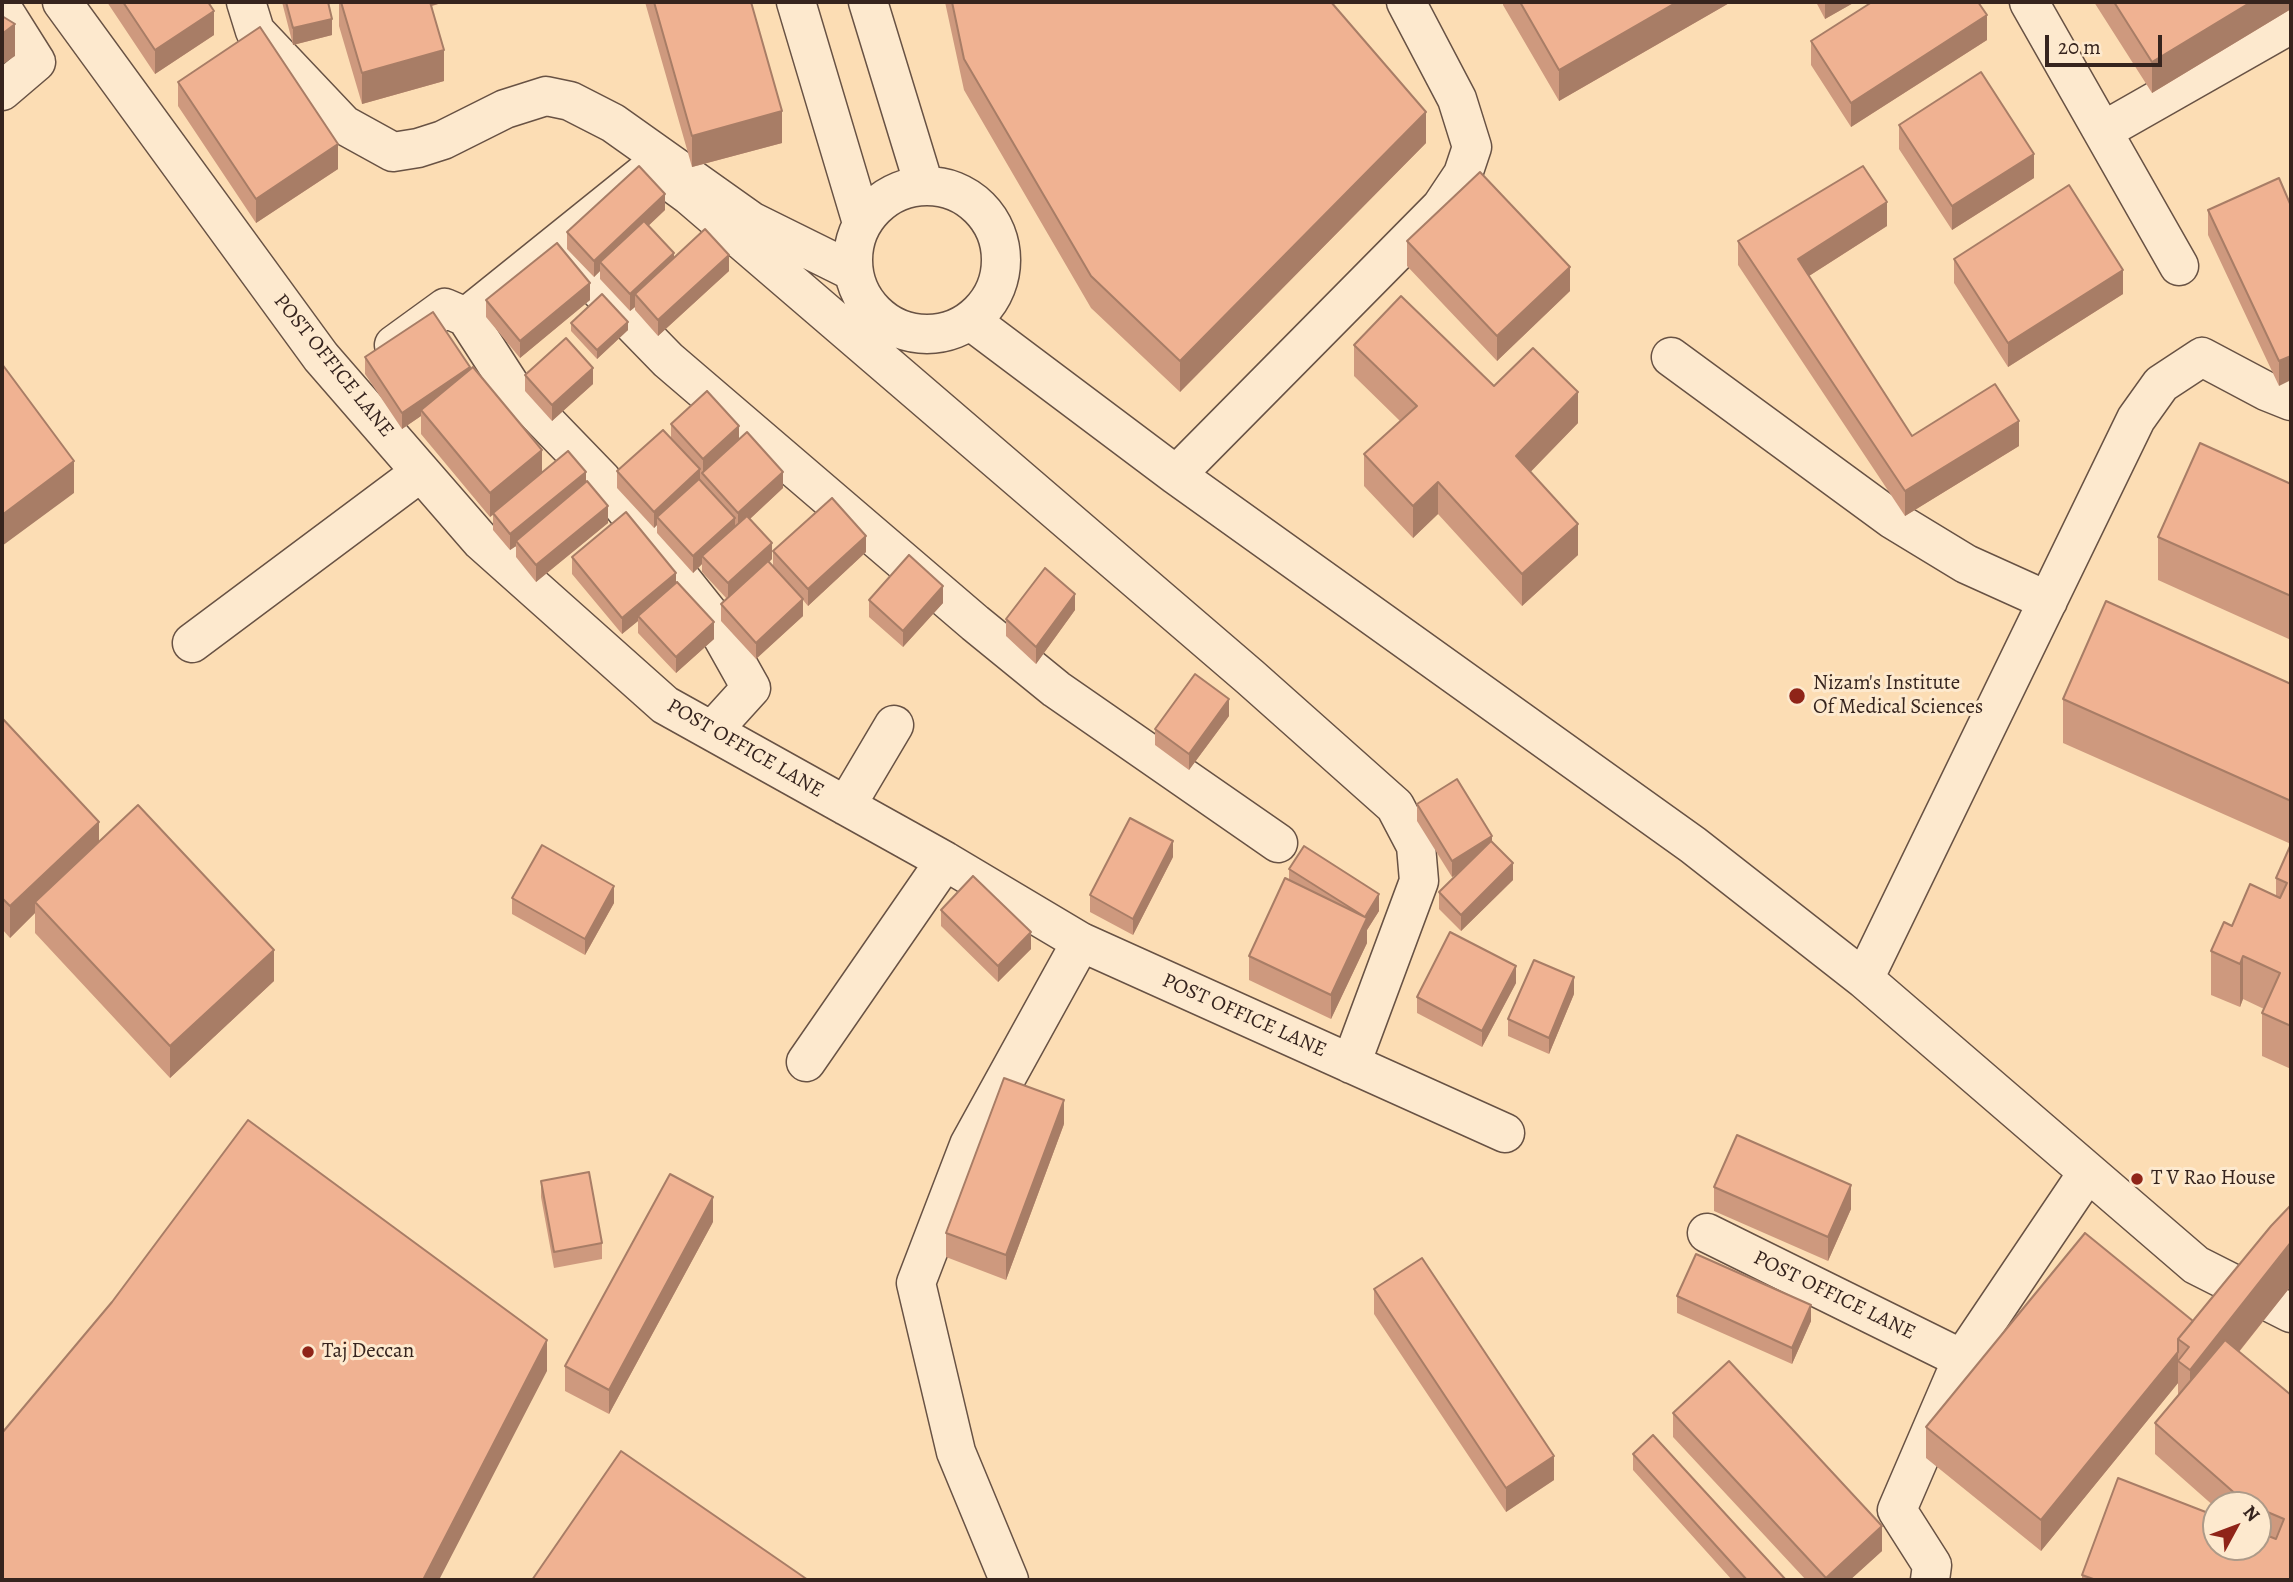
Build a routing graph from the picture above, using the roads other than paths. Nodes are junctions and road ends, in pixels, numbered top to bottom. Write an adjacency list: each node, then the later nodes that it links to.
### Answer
1 (62, 2): 19 (street, POST OFFICE LANE)
2 (246, 2): 15 (street)
3 (796, 2): 12 (street)
4 (868, 2): 11 (street)
5 (1406, 2): 22 (street)
6 (2032, 3): 10 (street)
7 (8, 7): 9 (street)
8 (2291, 24): 10 (street)
9 (2, 91)
10 (2103, 131): 14 (street)
11 (924, 185): 12 (street); 17 (street)
12 (862, 223): 15 (street)
13 (556, 245): 16 (street); 28 (street); 33 (street)
14 (2179, 266)
15 (854, 272): 17 (street)
16 (466, 317): 19 (street); 26 (street)
17 (971, 321): 22 (street)
18 (1671, 357): 23 (street)
19 (343, 382): 21 (street, POST OFFICE LANE)
20 (2291, 401): 23 (street)
21 (421, 472): 24 (street); 26 (street, POST OFFICE LANE)
22 (1176, 475): 31 (street)
23 (2048, 601): 31 (street)
24 (192, 643)
25 (894, 725): 27 (street)
26 (712, 731): 27 (street, POST OFFICE LANE)
27 (846, 806): 29 (street, POST OFFICE LANE)
28 (1279, 843)
29 (945, 862): 30 (street, POST OFFICE LANE); 32 (street)
30 (1081, 942): 33 (street, POST OFFICE LANE); 39 (street)
31 (1864, 979): 35 (street)
32 (806, 1062)
33 (1351, 1064): 34 (street, POST OFFICE LANE)
34 (1505, 1133)
35 (2088, 1172): 37 (street); 38 (street)
36 (1707, 1233): 38 (street, POST OFFICE LANE)
37 (2291, 1313)
38 (1962, 1359): 40 (street)
39 (1009, 1580)
40 (1930, 1580)

